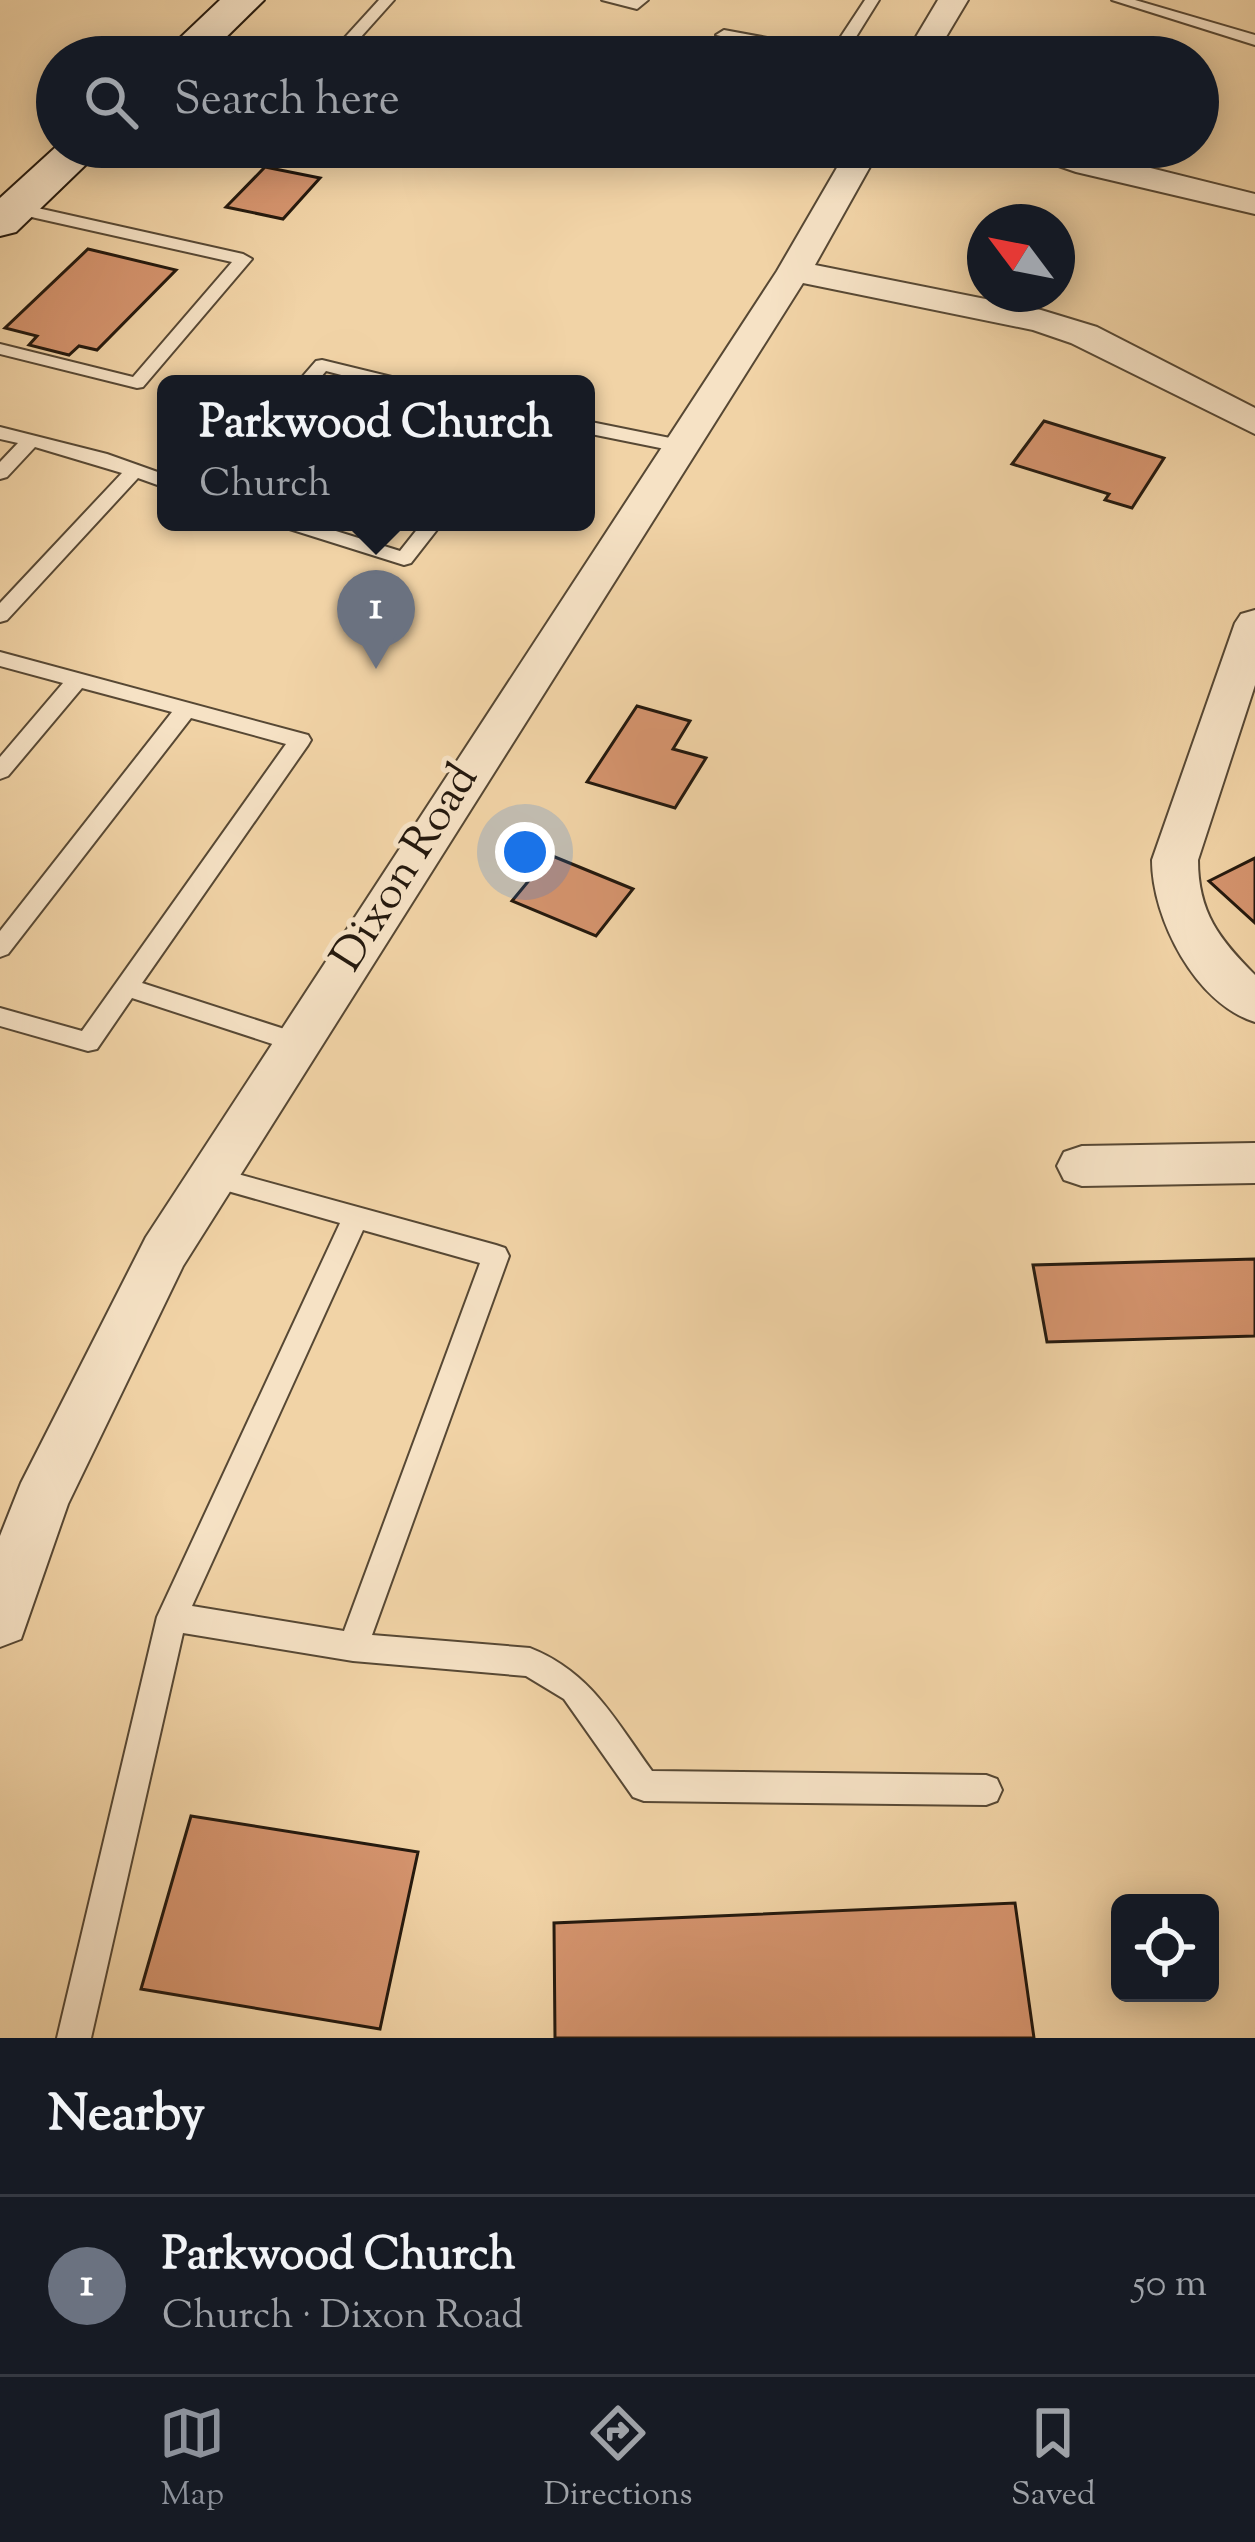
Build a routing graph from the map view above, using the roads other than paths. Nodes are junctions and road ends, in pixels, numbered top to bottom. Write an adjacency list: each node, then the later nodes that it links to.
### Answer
1 (244, 0): 9 (main road)
2 (387, 0): 10 (lane)
3 (609, 0): 4 (lane)
4 (641, 0)
5 (872, 0): 12 (lane)
6 (953, 0): 13 (street)
7 (1119, 0): 14 (lane)
8 (724, 35): 11 (lane)
9 (204, 36)
10 (354, 36)
11 (730, 36)
12 (851, 36)
13 (932, 36)
14 (1255, 40)
15 (56, 168): 18 (main road)
16 (853, 168): 20 (street, Dixon Road)
17 (1100, 168): 19 (street)
18 (11, 204): 21 (lane)
19 (1255, 204)
20 (794, 271): 24 (street); 28 (street, Dixon Road)
21 (0, 350)
22 (313, 375): 23 (lane)
23 (362, 375)
24 (1255, 423)
25 (595, 430): 28 (lane)
26 (0, 433): 27 (lane)
27 (31, 441): 29 (lane); 30 (lane)
28 (680, 446): 44 (street, Dixon Road)
29 (135, 470): 31 (lane); 34 (lane)
30 (0, 473)
31 (157, 479)
32 (320, 531): 33 (lane)
33 (426, 531)
34 (0, 615)
35 (1255, 623): 42 (street)
36 (0, 659): 37 (lane)
37 (76, 682): 38 (lane); 39 (lane)
38 (185, 710): 40 (lane); 41 (lane)
39 (0, 771)
40 (0, 948)
41 (126, 987): 43 (lane); 44 (lane)
42 (1255, 1004)
43 (0, 1017)
44 (297, 1043): 47 (street, Dixon Road)
45 (1255, 1162): 46 (street)
46 (1082, 1166)
47 (212, 1177): 48 (lane); 50 (street, Dixon Road)
48 (356, 1216): 49 (lane); 51 (lane)
49 (172, 1617): 51 (lane); 53 (lane)
50 (0, 1619)
51 (352, 1647): 52 (lane)
52 (986, 1790)
53 (74, 2038)

